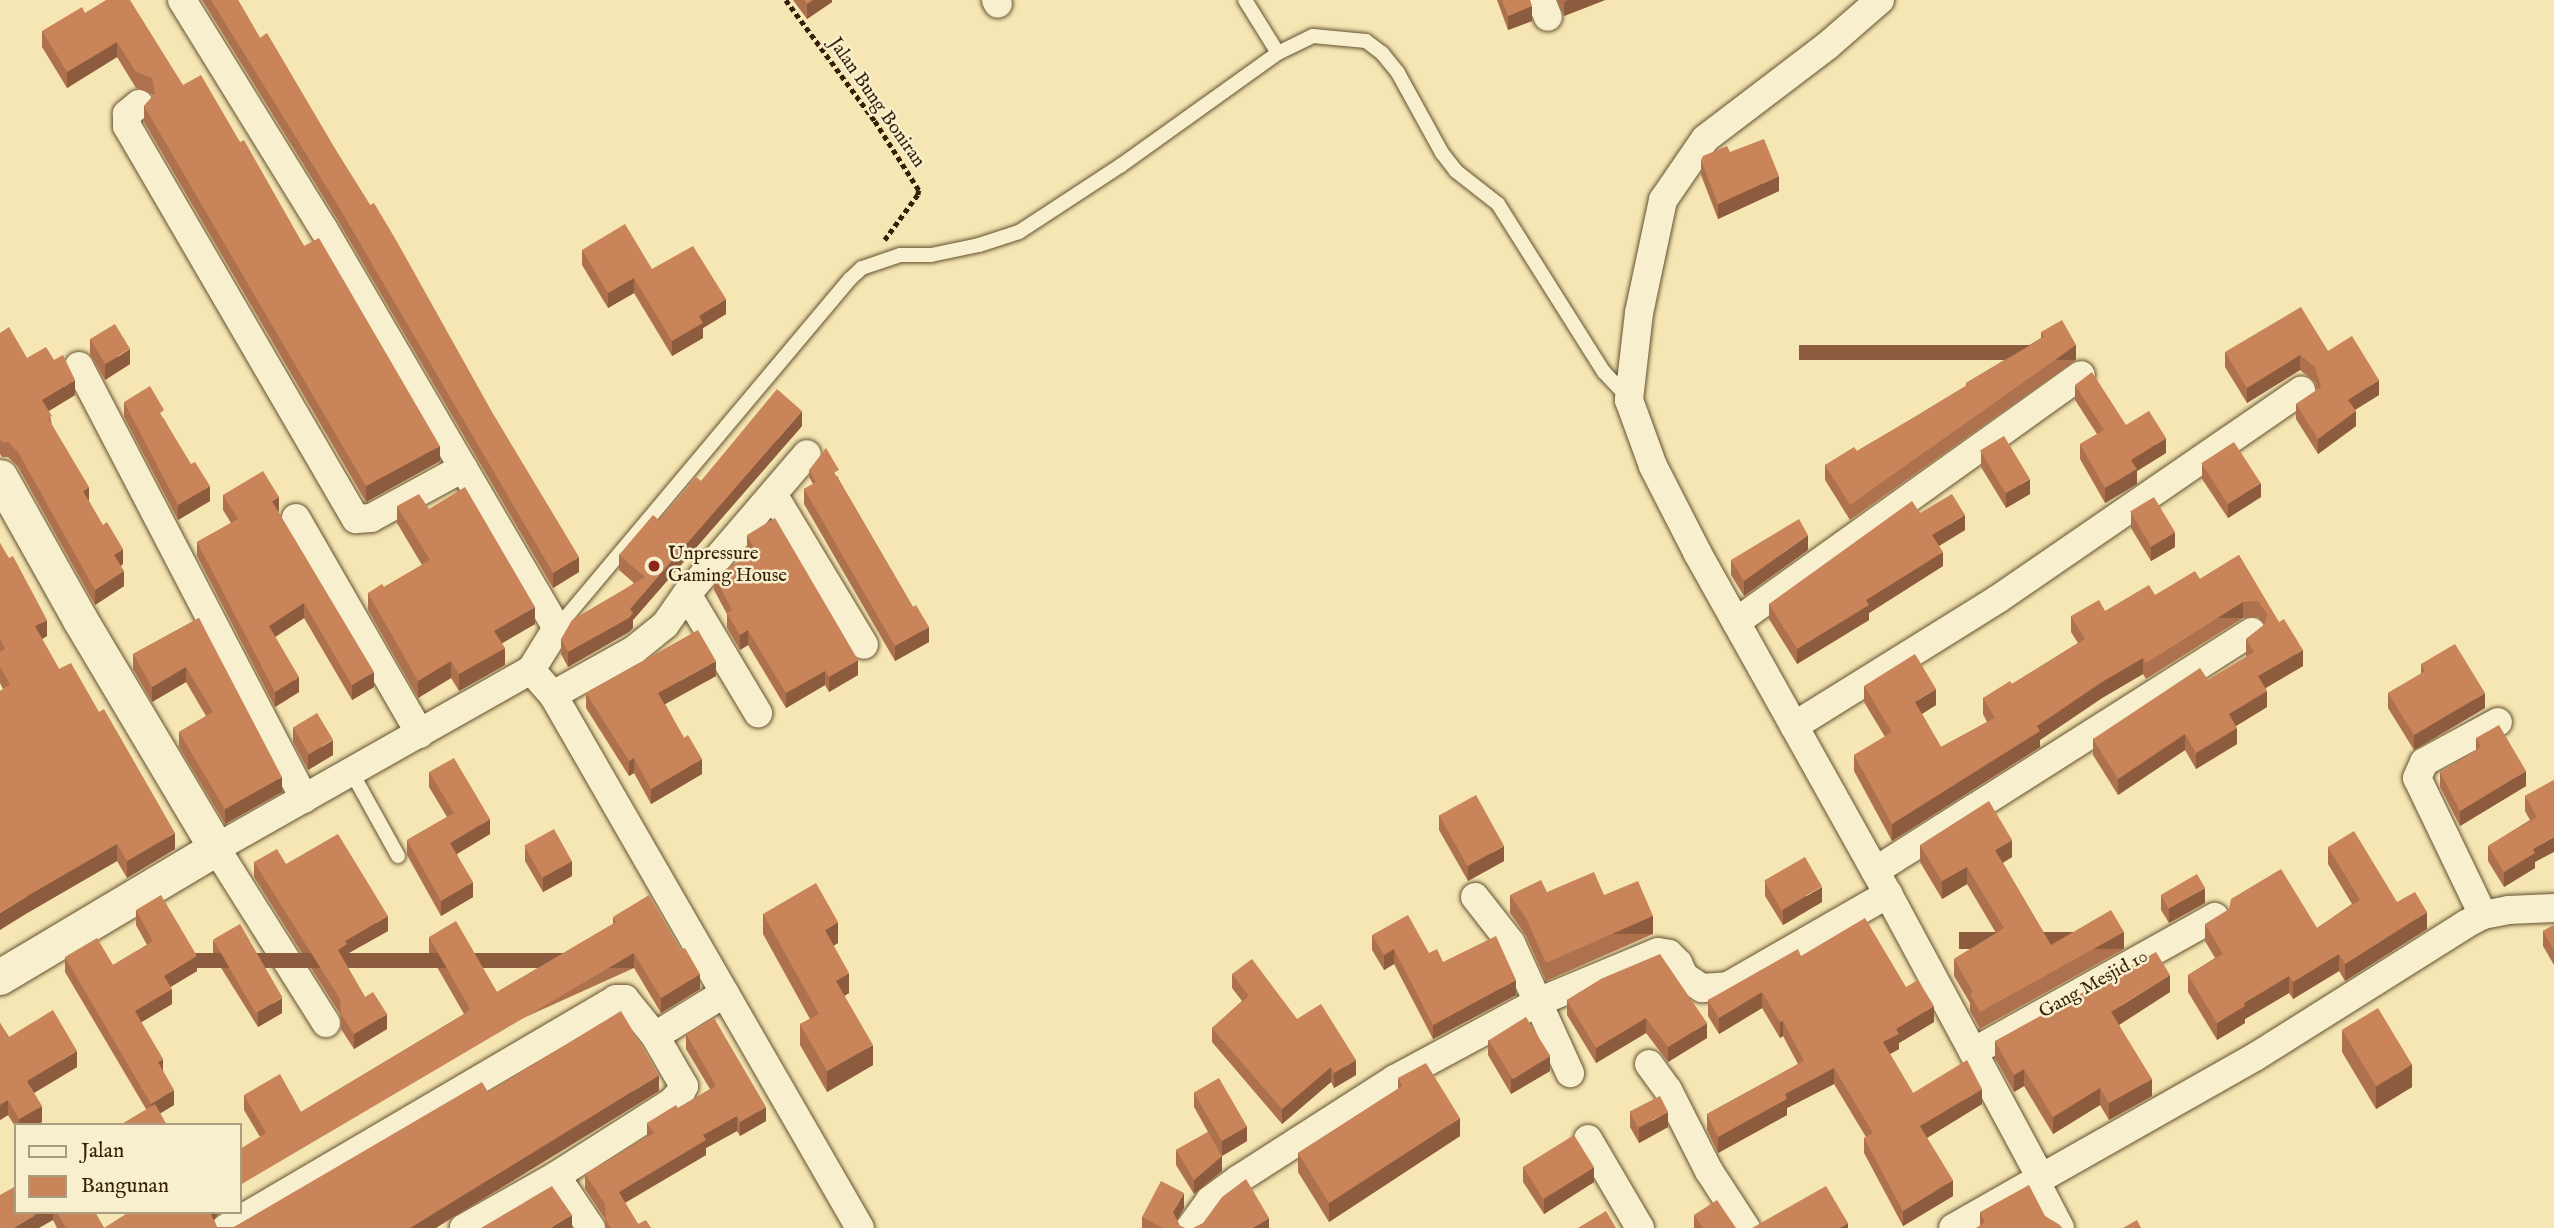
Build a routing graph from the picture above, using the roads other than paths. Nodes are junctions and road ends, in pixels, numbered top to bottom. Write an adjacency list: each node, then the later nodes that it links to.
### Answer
1 (182, 0): 11 (street)
2 (1245, 0): 4 (lane)
3 (1880, 0): 9 (street)
4 (1278, 53): 9 (lane); 17 (lane)
5 (139, 104): 11 (street)
6 (79, 366): 27 (street)
7 (2081, 375): 16 (street)
8 (2301, 391): 24 (street)
9 (1629, 400): 16 (street)
10 (807, 454): 13 (street)
11 (463, 468): 17 (street)
12 (0, 477): 28 (street)
13 (773, 494): 15 (street); 19 (street)
14 (296, 518): 25 (street)
15 (687, 594): 21 (street); 22 (street)
16 (1736, 622): 24 (street)
17 (557, 628): 20 (street)
18 (2251, 632): 30 (street)
19 (864, 645)
20 (531, 670): 21 (street); 25 (street)
21 (553, 695): 36 (street)
22 (758, 713)
23 (2498, 722): 33 (street)
24 (1794, 726): 30 (street)
25 (420, 734): 26 (street)
26 (352, 773): 27 (street); 29 (lane)
27 (304, 799): 28 (street)
28 (216, 848): 35 (street); 38 (street)
29 (398, 856)
30 (1882, 882): 37 (street); 40 (street)
31 (1475, 897): 37 (street)
32 (2554, 908): 33 (street)
33 (2483, 915): 45 (street)
34 (2215, 917): 40 (street, Gang Mesjid 10)
35 (0, 976)
36 (724, 993): 39 (street); 49 (street)
37 (1538, 1002): 42 (street); 50 (street)
38 (326, 1023)
39 (655, 1036): 44 (street); 46 (street)
40 (1973, 1052): 45 (street)
41 (1649, 1064): 52 (street)
42 (1570, 1073)
43 (1588, 1139): 51 (street)
44 (556, 1176): 47 (street); 48 (street)
45 (2038, 1180): 53 (street); 54 (street)
46 (226, 1228)
47 (464, 1228)
48 (591, 1228)
49 (860, 1228)
50 (1190, 1228)
51 (1640, 1228)
52 (1746, 1228)
53 (1953, 1228)
54 (2060, 1228)

